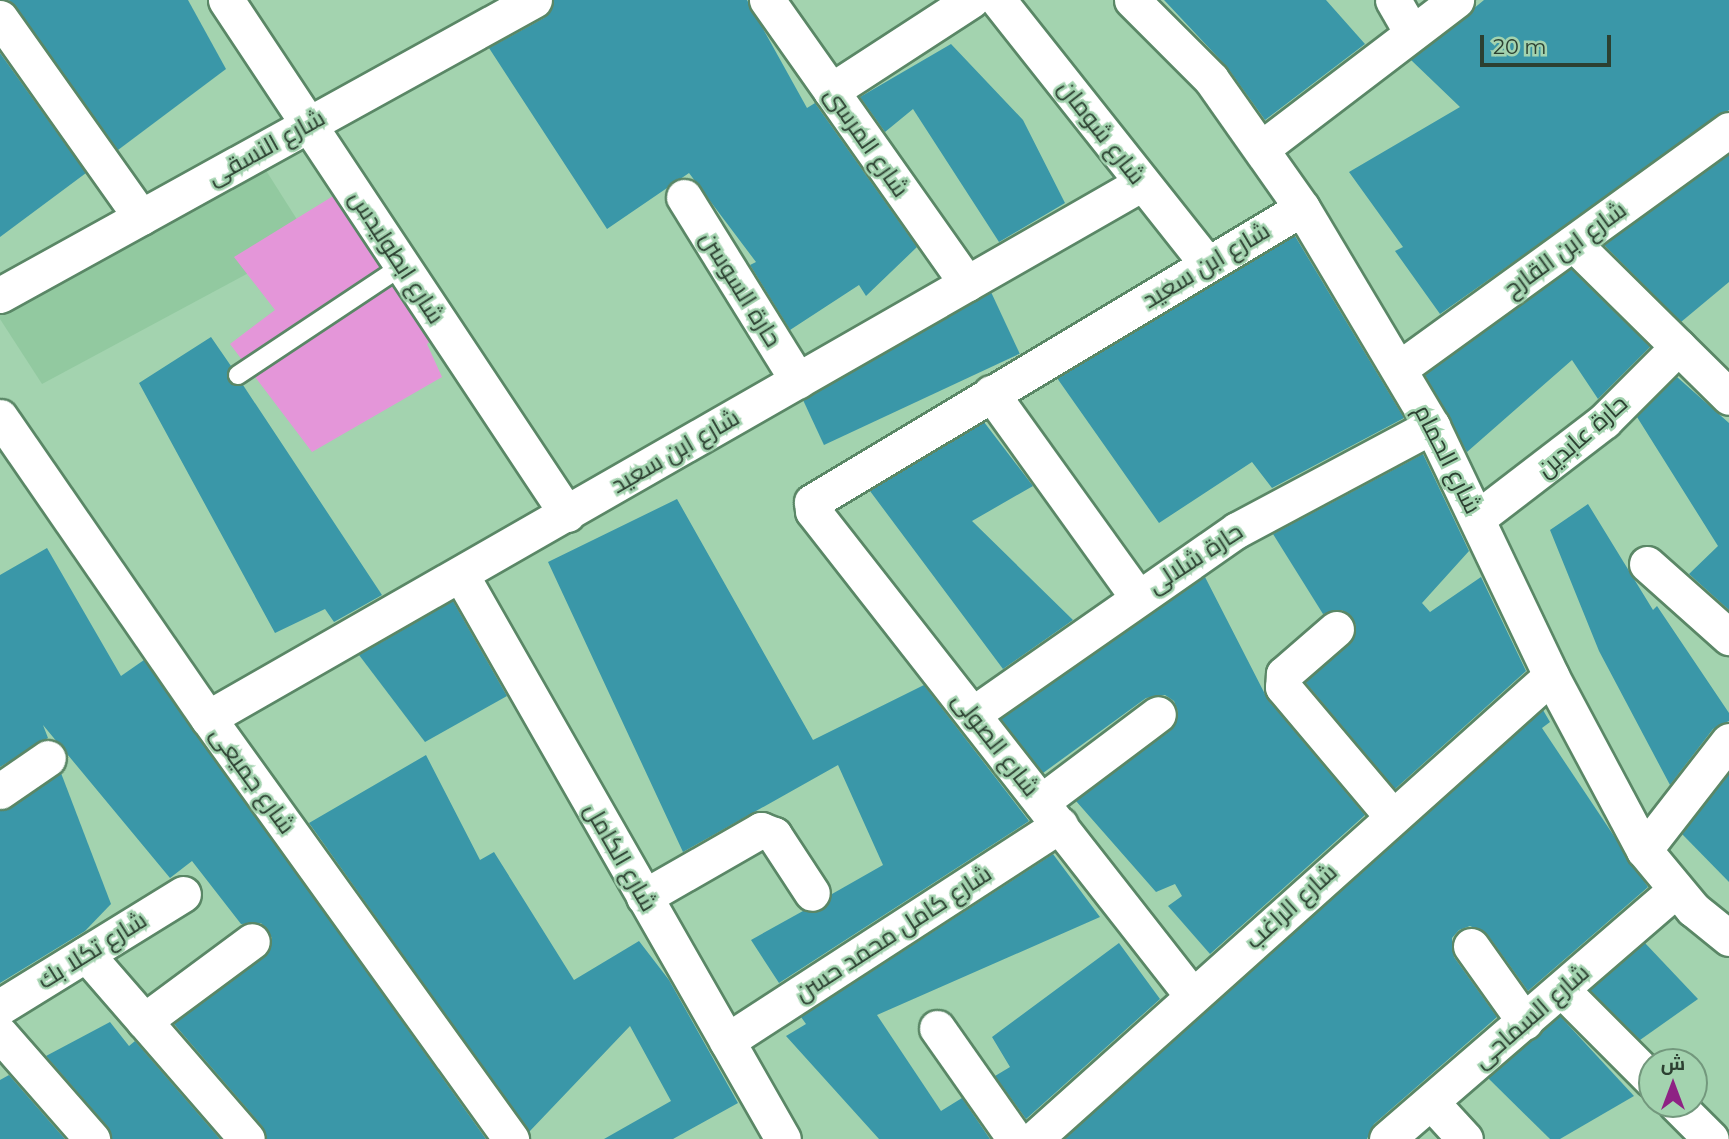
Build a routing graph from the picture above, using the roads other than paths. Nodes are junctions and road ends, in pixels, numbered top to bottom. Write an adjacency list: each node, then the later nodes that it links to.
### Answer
1 (226, 0): 12 (street, شارع ابطوليدس)
2 (534, 0): 12 (street, شارع النسقى)
3 (767, 0): 11 (street, شارع المرسى)
4 (971, 0): 11 (street)
5 (998, 0): 15 (street, شارع شومان)
6 (1132, 0): 14 (street, شارع الحمام)
7 (1393, 0): 10 (street)
8 (1455, 0): 10 (street)
9 (0, 18): 18 (street)
10 (1412, 33): 14 (street)
11 (831, 91): 22 (street, شارع المرسى)
12 (309, 124): 18 (street, شارع النسقى); 21 (street, شارع ابطوليدس)
13 (1729, 130): 19 (street, شارع ابن القارح)
14 (1262, 148): 17 (street, شارع الحمام)
15 (1142, 183): 20 (street, شارع شومان); 22 (street, شارع ابن سعيد)
16 (684, 197): 27 (street, حارة السوسن)
17 (1302, 208): 20 (street, شارع ابن سعيد); 25 (street, شارع الحمام)
18 (141, 217): 23 (street, شارع النسقى)
19 (1573, 243): 24 (street); 25 (street, شارع ابن القارح)
20 (1207, 264): 28 (street, شارع ابن سعيد)
21 (402, 265): 26 (lane); 33 (street, شارع ابطوليدس)
22 (967, 284): 27 (street, شارع ابن سعيد)
23 (0, 295)
24 (1678, 347): 29 (street); 34 (street, حارة عابدين)
25 (1400, 368): 31 (street, شارع الحمام)
26 (238, 375)
27 (798, 381): 33 (street, شارع ابن سعيد)
28 (991, 393): 32 (street, شارع ابن سعيد); 37 (street)
29 (1729, 397)
30 (0, 417): 43 (street, شارع جميعى)
31 (1432, 426): 34 (street, شارع الحمام); 37 (street, حارة شلالى)
32 (820, 493): 41 (street, شارع الصولى)
33 (566, 514): 36 (street, شارع ابن سعيد)
34 (1479, 517): 40 (street, شارع الحمام)
35 (1647, 564): 39 (street)
36 (461, 575): 43 (street, شارع ابن سعيد); 53 (street, شارع الكامل)
37 (1137, 596): 41 (street, حارة شلالى)
38 (1336, 629): 48 (street)
39 (1729, 636)
40 (1551, 676): 48 (street, شارع الراغب); 49 (street, شارع الحمام)
41 (972, 714): 47 (street, شارع الصولى)
42 (1158, 714): 47 (street, شارع كامل محمد حسن)
43 (208, 718): 71 (street, شارع جميعى)
44 (1729, 741): 49 (street)
45 (48, 758): 46 (street)
46 (0, 791)
47 (1050, 813): 59 (street, شارع الصولى); 65 (street, شارع كامل محمد حسن)
48 (1392, 816): 59 (street, شارع الراغب)
49 (1644, 849): 50 (street, شارع الحمام)
50 (1675, 890): 54 (street, شارع الحمام); 58 (street, شارع السماحى)
51 (811, 893): 53 (street)
52 (183, 894): 57 (street, شارع تكلا بك)
53 (644, 897): 65 (street, شارع الكامل)
54 (1729, 938)
55 (252, 941): 61 (street)
56 (1471, 947): 62 (street)
57 (86, 954): 60 (street, شارع تكلا بك); 61 (street)
58 (1562, 990): 62 (street, شارع السماحى); 66 (street)
59 (1191, 993): 74 (street, شارع الراغب)
60 (0, 1007)
61 (144, 1021): 70 (street)
62 (1525, 1022): 67 (street, شارع السماحى)
63 (937, 1028): 73 (street)
64 (0, 1034): 69 (street)
65 (727, 1041): 72 (street, شارع الكامل)
66 (1638, 1066)
67 (1431, 1102): 75 (street, شارع السماحى); 76 (street)
68 (1690, 1118): 77 (street)
69 (92, 1139)
70 (247, 1139)
71 (511, 1139)
72 (783, 1139)
73 (1015, 1139)
74 (1034, 1139)
75 (1387, 1139)
76 (1465, 1139)
77 (1711, 1139)

